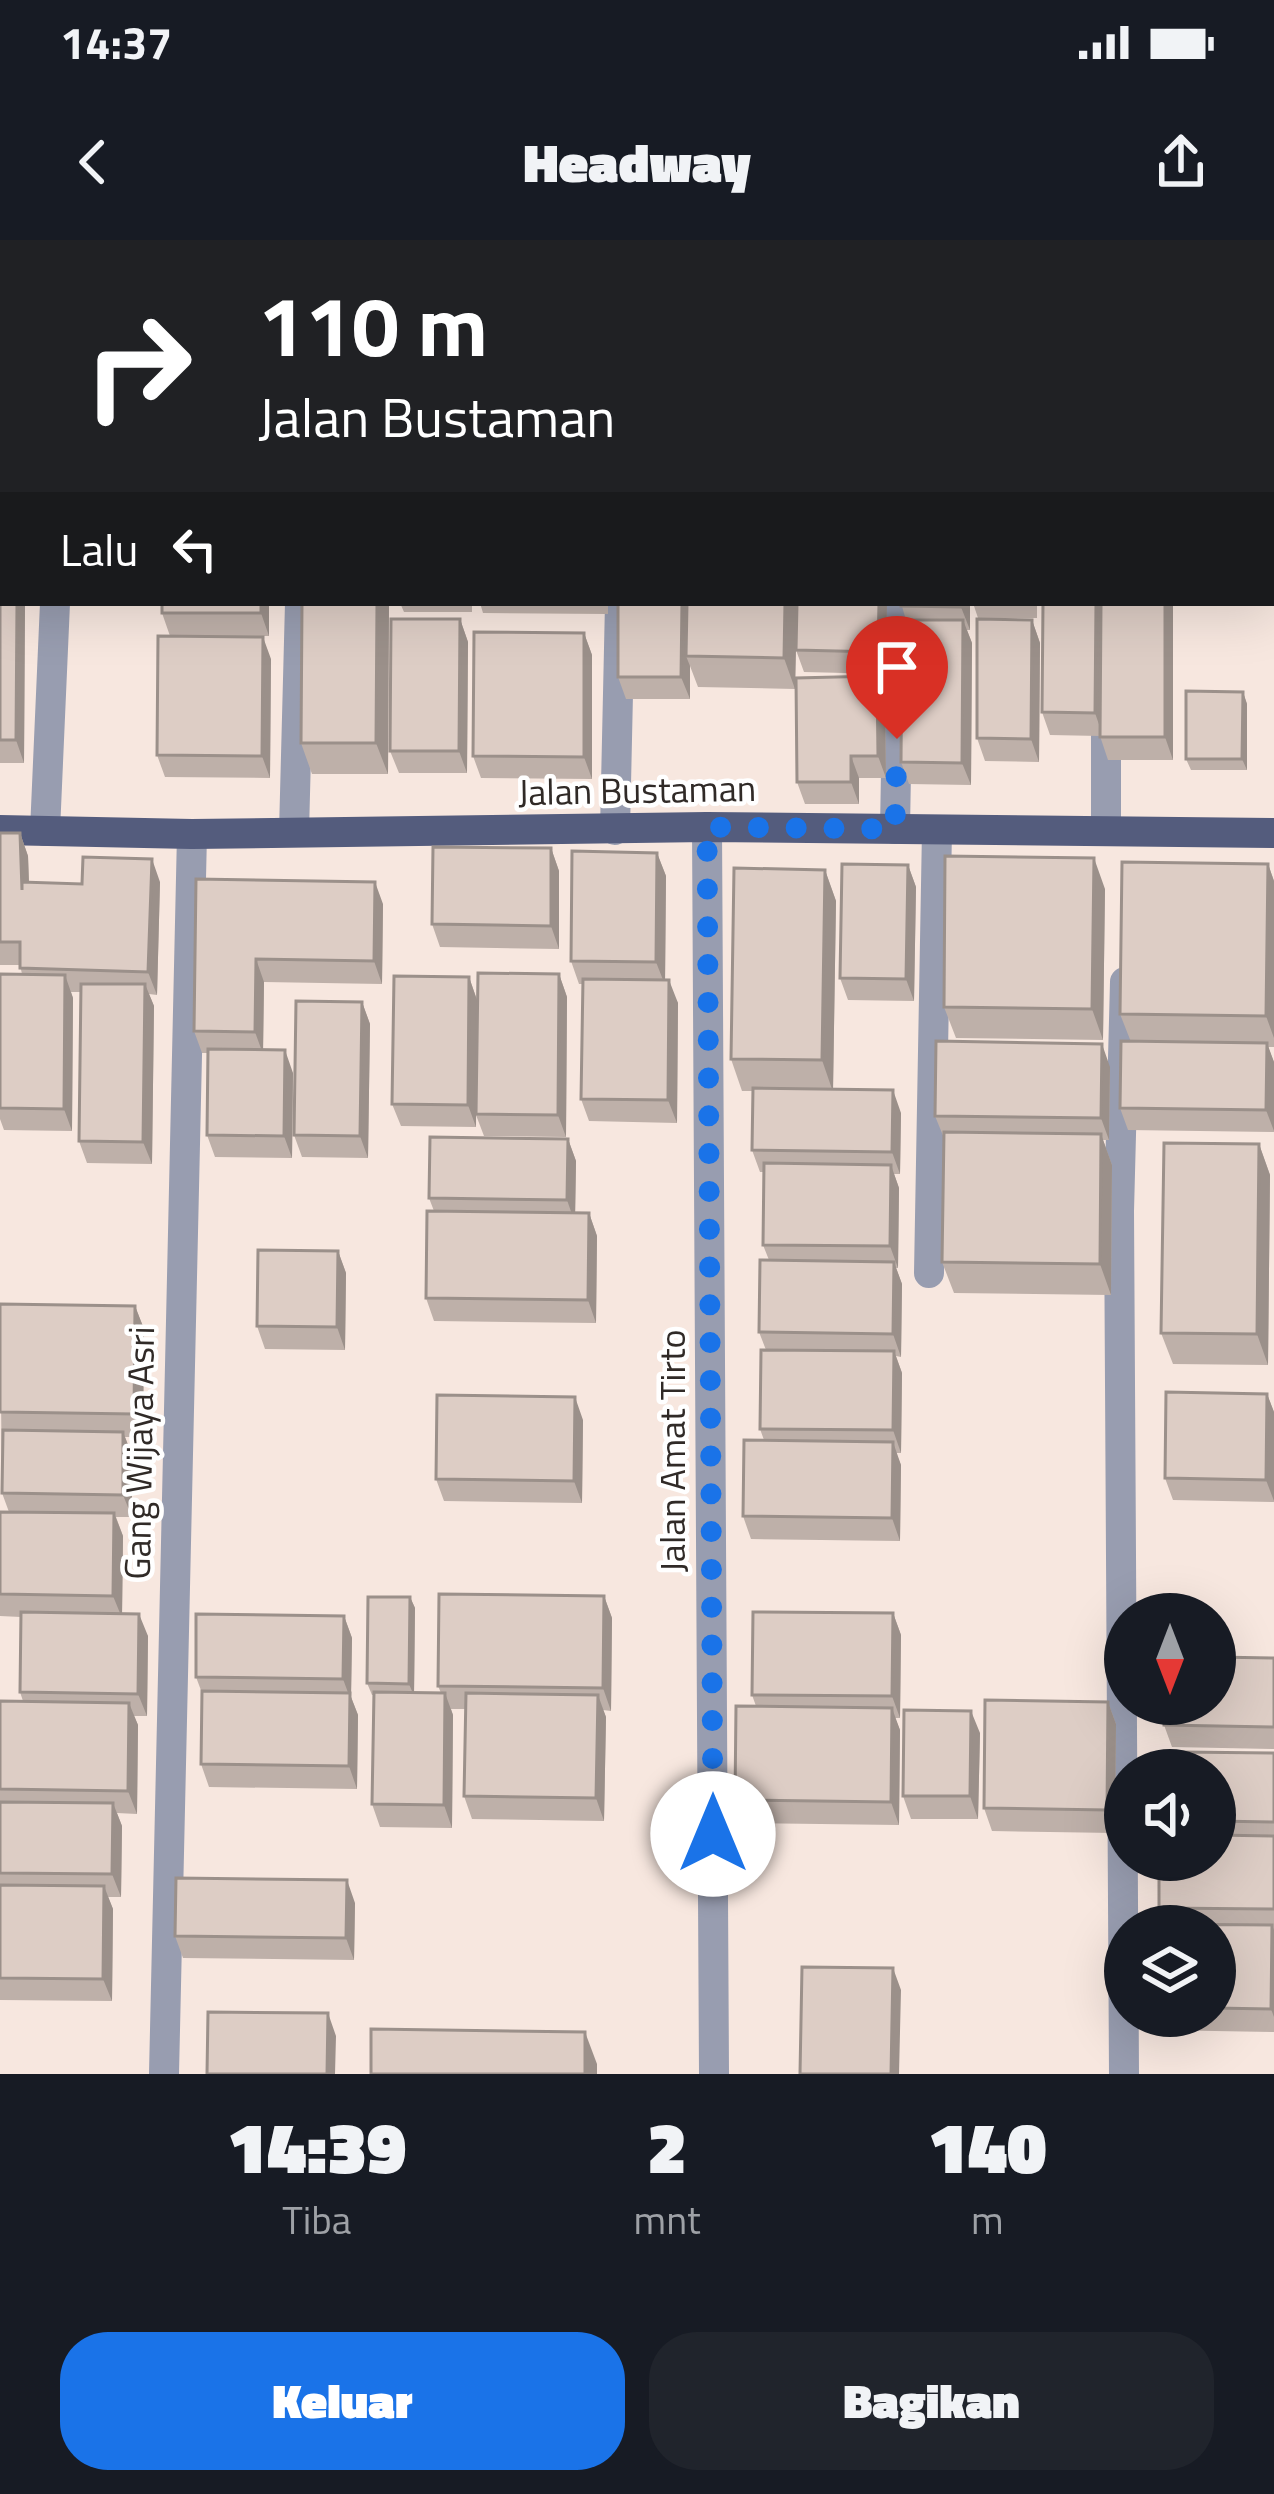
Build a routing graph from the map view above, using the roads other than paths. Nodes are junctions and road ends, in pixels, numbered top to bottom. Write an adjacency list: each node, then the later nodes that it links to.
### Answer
1 (55, 606): 11 (street)
2 (300, 606): 12 (street)
3 (620, 606): 9 (street)
4 (899, 606): 7 (street)
5 (1106, 694): 15 (street)
6 (707, 827): 7 (main road, Jalan Bustaman); 9 (main road, Jalan Bustaman); 19 (street, Jalan Amat Tirto)
7 (895, 829): 10 (main road, Jalan Bustaman)
8 (0, 830): 11 (main road, Jalan Bustaman)
9 (615, 830): 12 (main road, Jalan Bustaman)
10 (937, 830): 15 (main road, Jalan Bustaman); 17 (street)
11 (45, 831): 14 (main road, Jalan Bustaman)
12 (294, 832): 14 (main road, Jalan Bustaman)
13 (1274, 832): 15 (main road, Jalan Bustaman)
14 (192, 834): 18 (street, Gang Wijaya Asri)
15 (1121, 839)
16 (1126, 950): 20 (street)
17 (929, 1273)
18 (164, 2074)
19 (714, 2074)
20 (1124, 2074)

